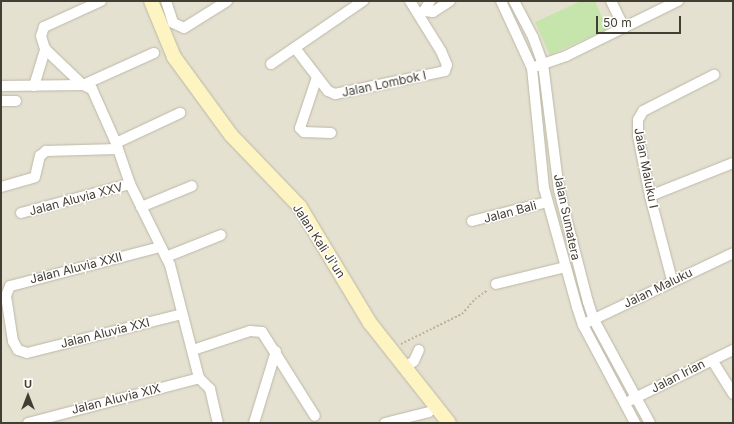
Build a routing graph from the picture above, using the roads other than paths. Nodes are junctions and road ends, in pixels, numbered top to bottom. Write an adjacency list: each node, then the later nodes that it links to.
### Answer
1 (101, 1): 16 (street)
2 (151, 1): 56 (street, Jalan Kali Ji'un)
3 (166, 1): 4 (street)
4 (227, 1)
5 (363, 1): 15 (street)
6 (410, 1): 13 (street)
7 (430, 1): 13 (street)
8 (450, 1): 13 (street)
9 (501, 1): 20 (street, Jalan Sumatera)
10 (514, 1): 19 (street, Jalan Sumatera)
11 (611, 1): 14 (street)
12 (678, 1): 14 (street)
13 (422, 12): 22 (street, Jalan Lombok I)
14 (624, 28): 19 (street)
15 (295, 48): 18 (street); 22 (street, Jalan Lombok I)
16 (45, 49): 23 (street); 25 (street)
17 (154, 53): 23 (street)
18 (271, 64)
19 (542, 64): 20 (street); 48 (street, Jalan Sumatera)
20 (532, 68): 36 (street, Jalan Sumatera)
21 (714, 75): 35 (street, Jalan Maluku I)
22 (317, 77): 29 (street)
23 (83, 85): 25 (street); 30 (street)
24 (1, 86): 25 (street)
25 (34, 86)
26 (1, 101): 27 (street)
27 (16, 101)
28 (180, 113): 30 (street)
29 (331, 133)
30 (117, 146): 32 (street); 34 (street)
31 (733, 163): 35 (street)
32 (130, 184): 37 (street); 38 (street, Jalan Aluvia XXV)
33 (192, 186): 37 (street)
34 (1, 187)
35 (650, 196): 45 (street, Jalan Maluku I)
36 (547, 202): 39 (street, Jalan Bali); 44 (street, Jalan Sumatera)
37 (141, 207): 41 (street)
38 (21, 213)
39 (472, 221)
40 (221, 235): 43 (street)
41 (160, 247): 43 (street); 54 (street, Jalan Aluvia XXII)
42 (733, 253): 45 (street, Jalan Maluku)
43 (166, 257): 47 (street)
44 (566, 267): 46 (street); 49 (street, Jalan Sumatera)
45 (672, 280): 48 (street, Jalan Maluku)
46 (496, 284)
47 (182, 314): 50 (street); 54 (street, Jalan Aluvia XXI)
48 (594, 320): 49 (street, Jalan Maluku); 59 (street, Jalan Sumatera)
49 (583, 325): 60 (street, Jalan Sumatera)
50 (193, 350): 53 (street); 57 (street)
51 (419, 350): 56 (street)
52 (733, 350): 55 (street, Jalan Irian)
53 (276, 351): 62 (street); 65 (street)
54 (27, 353)
55 (712, 360): 58 (street); 59 (street, Jalan Irian)
56 (406, 367): 67 (street, Jalan Kali Ji'un)
57 (200, 378): 63 (street, Jalan Aluvia XIX); 64 (street)
58 (733, 394)
59 (636, 398): 60 (street, Jalan Irian); 69 (street, Jalan Sumatera)
60 (624, 403): 68 (street, Jalan Sumatera)
61 (429, 412): 66 (street)
62 (315, 416)
63 (31, 422)
64 (218, 423)
65 (254, 423)
66 (385, 423)
67 (449, 423)
68 (635, 423)
69 (650, 423)

